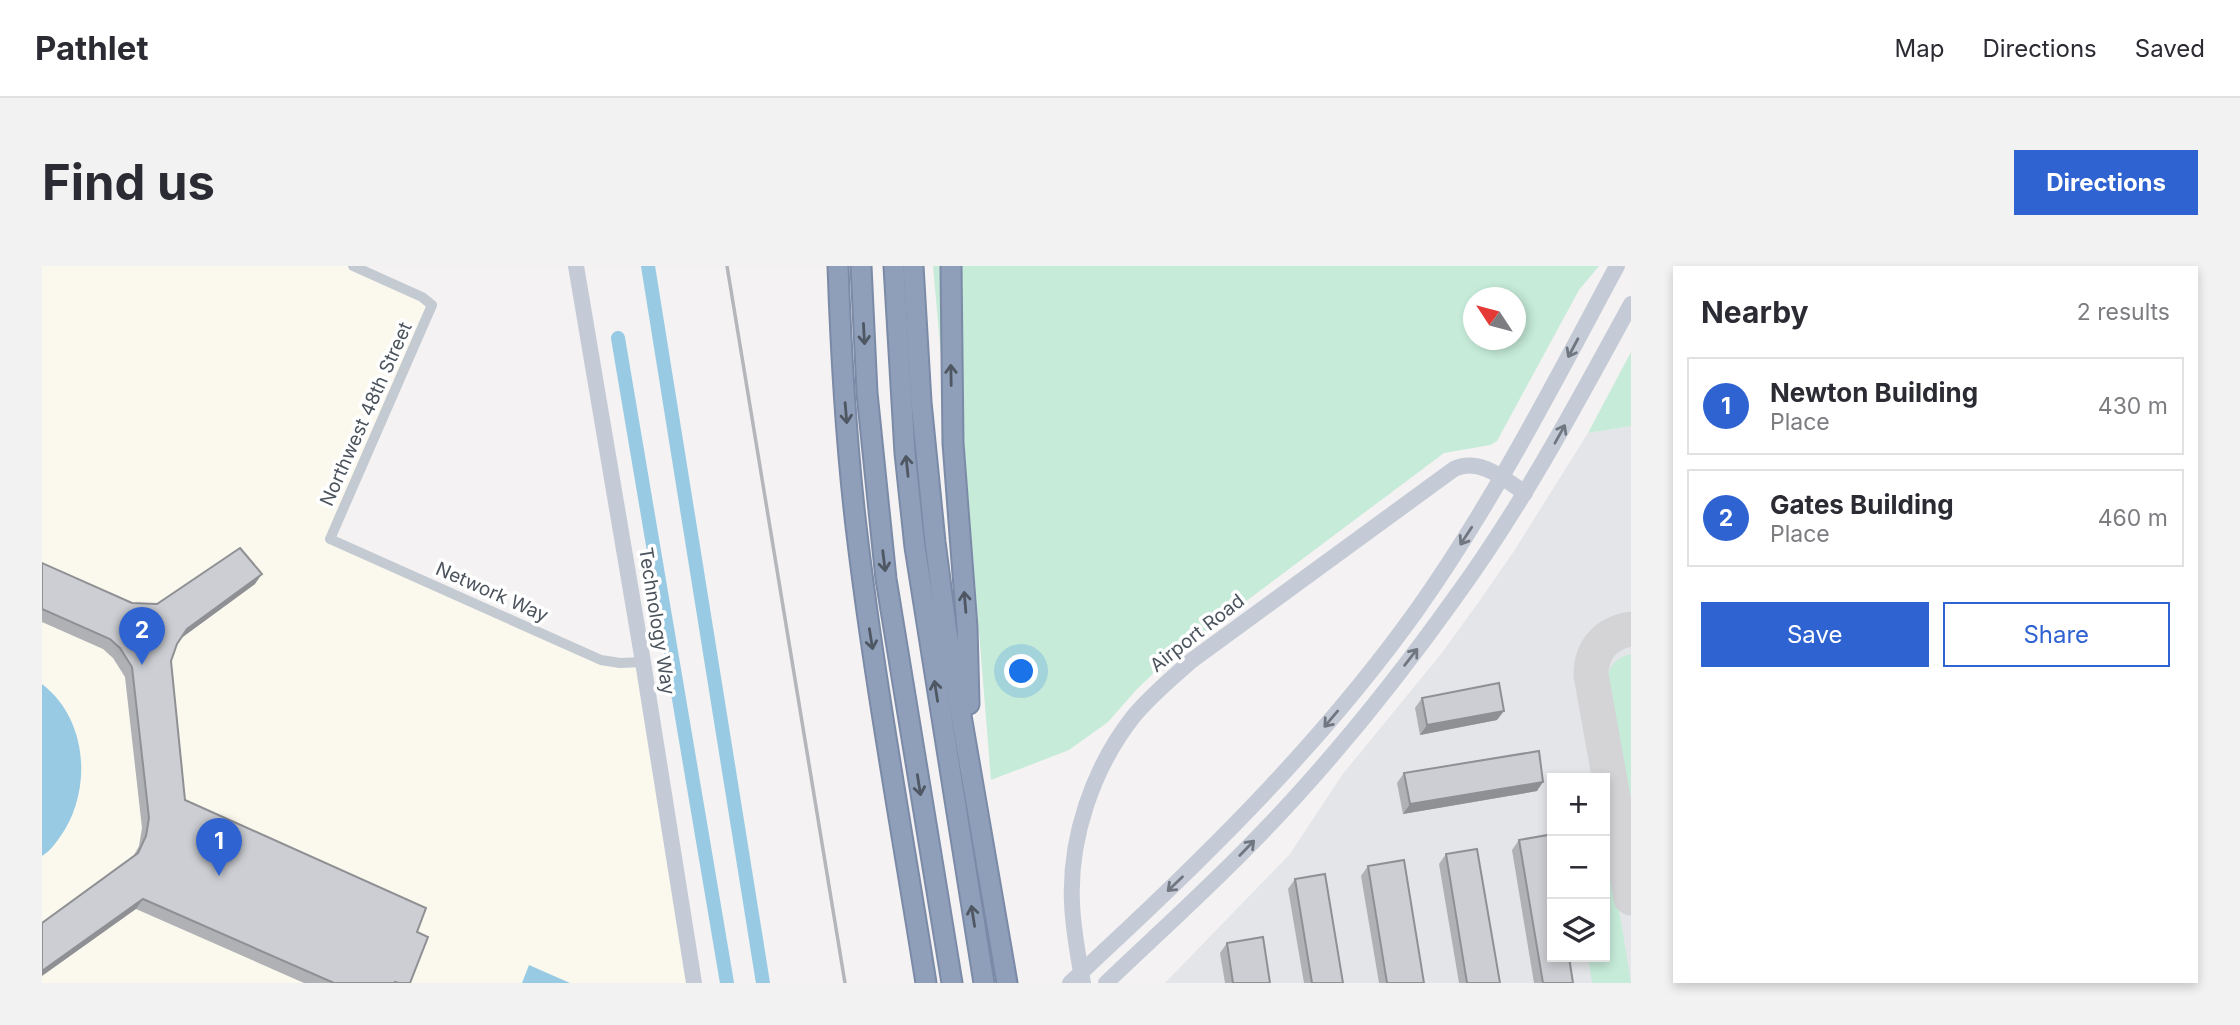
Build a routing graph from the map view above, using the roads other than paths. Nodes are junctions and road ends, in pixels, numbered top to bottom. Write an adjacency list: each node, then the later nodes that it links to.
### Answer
1 (353, 266): 12 (street, Northwest 48th Street)
2 (576, 266): 13 (main road, Technology Way)
3 (838, 266): 17 (highway, one-way to 17)
4 (861, 266): 18 (highway, one-way to 18)
5 (894, 266): 19 (highway, one-way to 5)
6 (913, 266): 14 (highway)
7 (951, 266): 14 (highway, one-way to 7)
8 (1617, 266): 10 (main road, one-way to 10)
9 (1631, 304): 11 (main road, one-way to 9)
10 (1502, 478): 11 (main road, Airport Road); 21 (main road, one-way to 21, bridge); 22 (main road, Airport Road)
11 (1525, 493): 15 (main road, one-way to 11)
12 (330, 538): 13 (street, Network Way)
13 (643, 662): 16 (main road, Technology Way)
14 (971, 769): 20 (highway)
15 (1108, 981)
16 (694, 983)
17 (926, 983)
18 (952, 983)
19 (984, 983)
20 (1007, 983)
21 (1070, 983)
22 (1083, 983)

